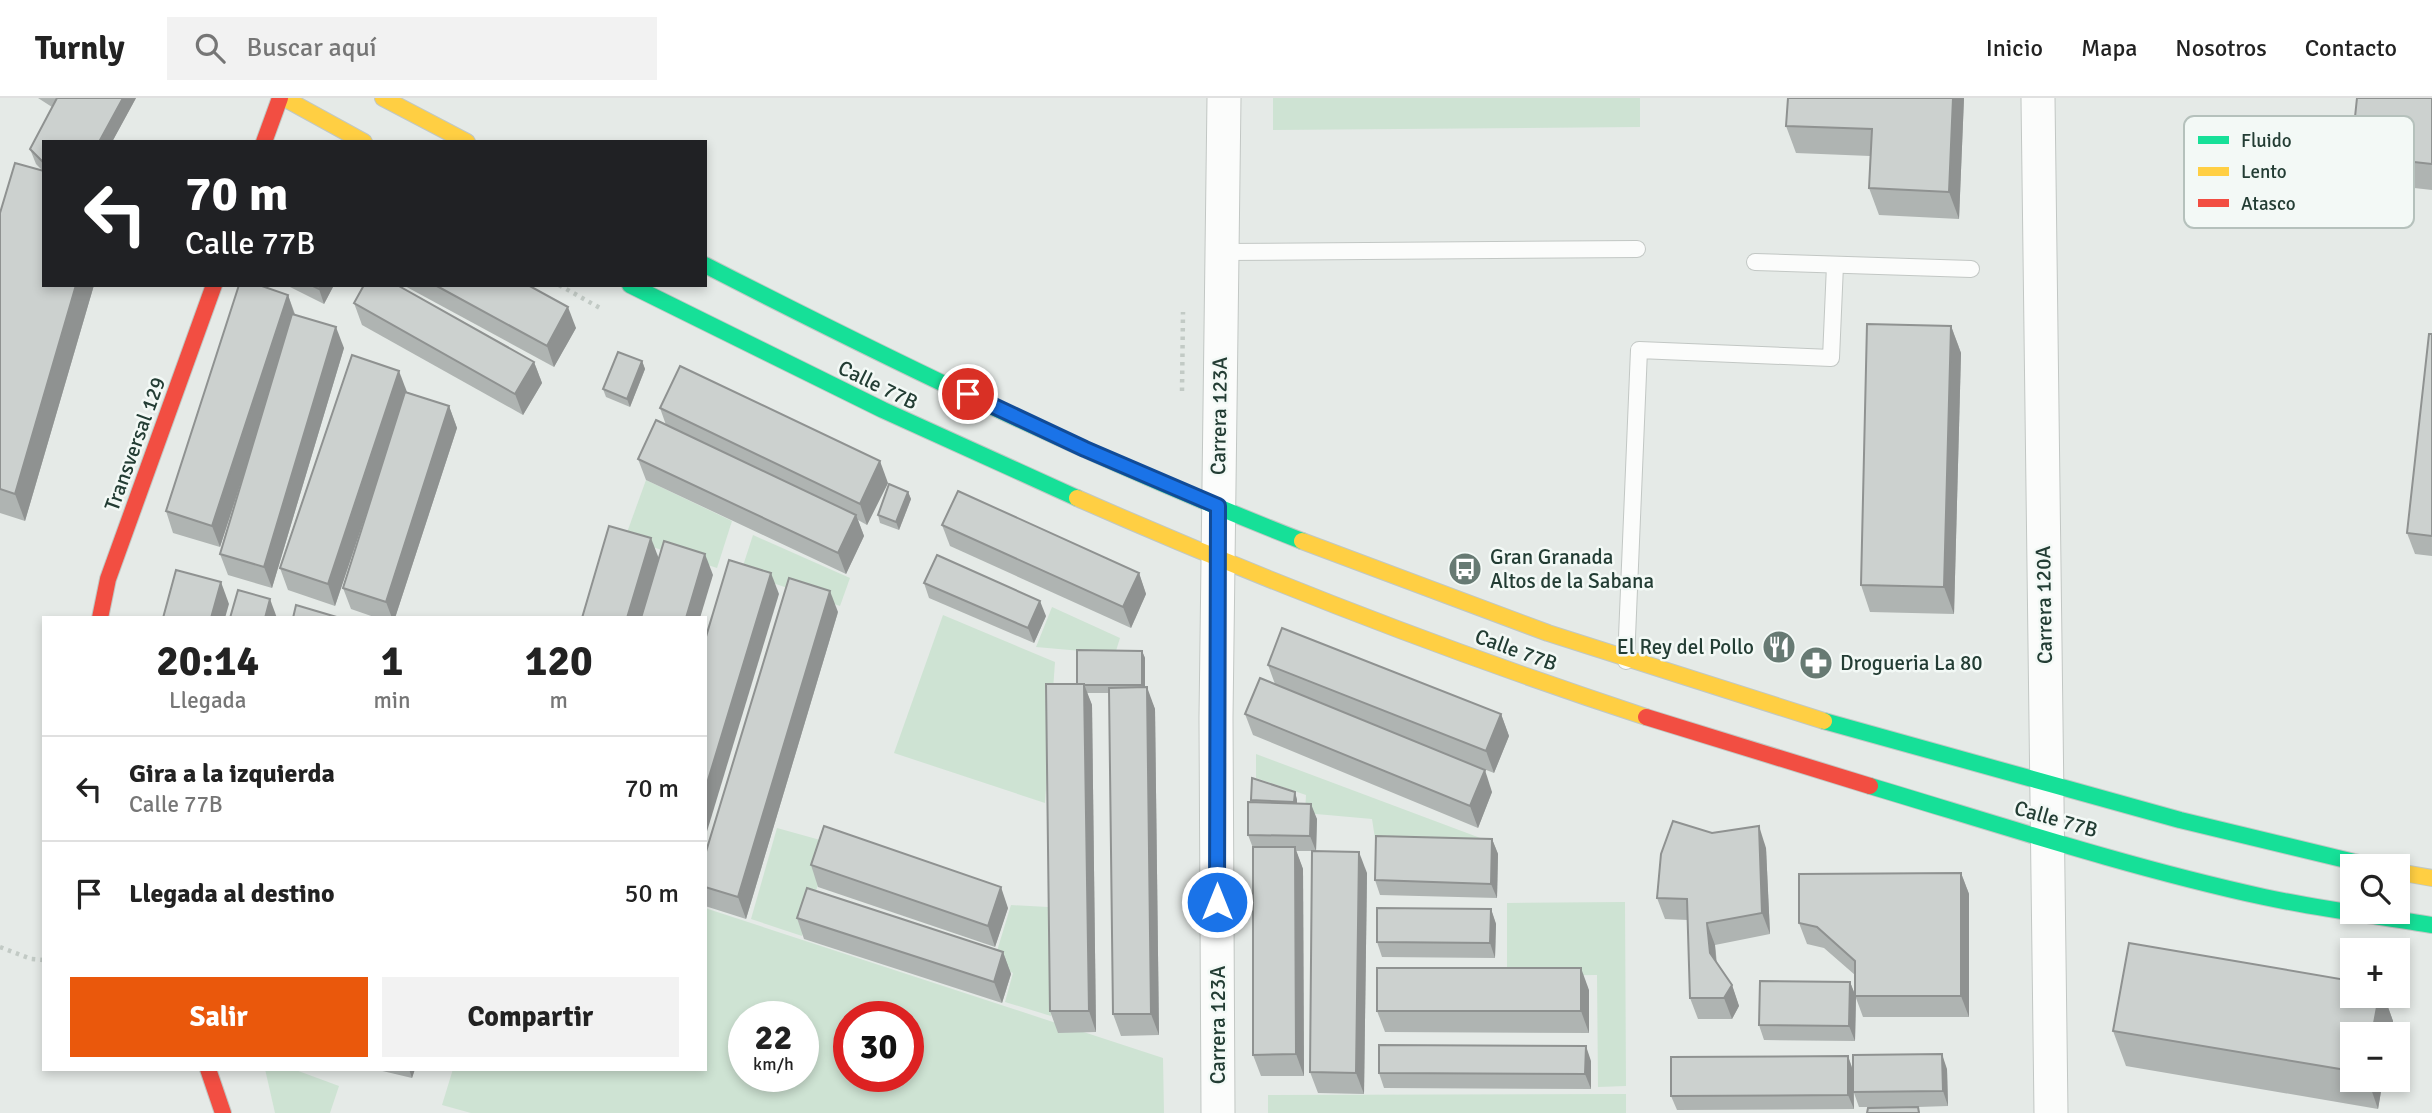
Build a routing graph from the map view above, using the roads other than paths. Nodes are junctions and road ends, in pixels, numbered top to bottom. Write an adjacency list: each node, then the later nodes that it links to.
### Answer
1 (282, 98): 5 (street); 6 (street)
2 (383, 98): 7 (street)
3 (1224, 98): 9 (street, Carrera 123A)
4 (2038, 98): 20 (street, Carrera 120A)
5 (265, 140)
6 (360, 140)
7 (463, 140)
8 (1637, 249): 9 (lane)
9 (1222, 252): 16 (street, Carrera 123A)
10 (1755, 262): 11 (lane)
11 (1835, 265): 13 (lane); 19 (lane)
12 (707, 266): 16 (street, Calle 77B)
13 (1971, 270)
14 (213, 287): 18 (street, Transversal 129)
15 (634, 287): 17 (street, Calle 77B)
16 (1218, 506): 17 (street, Carrera 123A); 19 (street, Calle 77B)
17 (1218, 557): 21 (street, Calle 77B); 28 (street, Carrera 123A)
18 (100, 616)
19 (1626, 661): 20 (street, Calle 77B)
20 (2047, 785): 21 (street, Carrera 120A); 22 (street, Calle 77B)
21 (2047, 838): 25 (street, Calle 77B); 29 (street, Carrera 120A)
22 (2340, 859)
23 (2410, 874): 24 (street)
24 (2432, 878)
25 (2432, 925)
26 (209, 1071): 27 (street)
27 (223, 1113)
28 (1218, 1113)
29 (2051, 1113)

